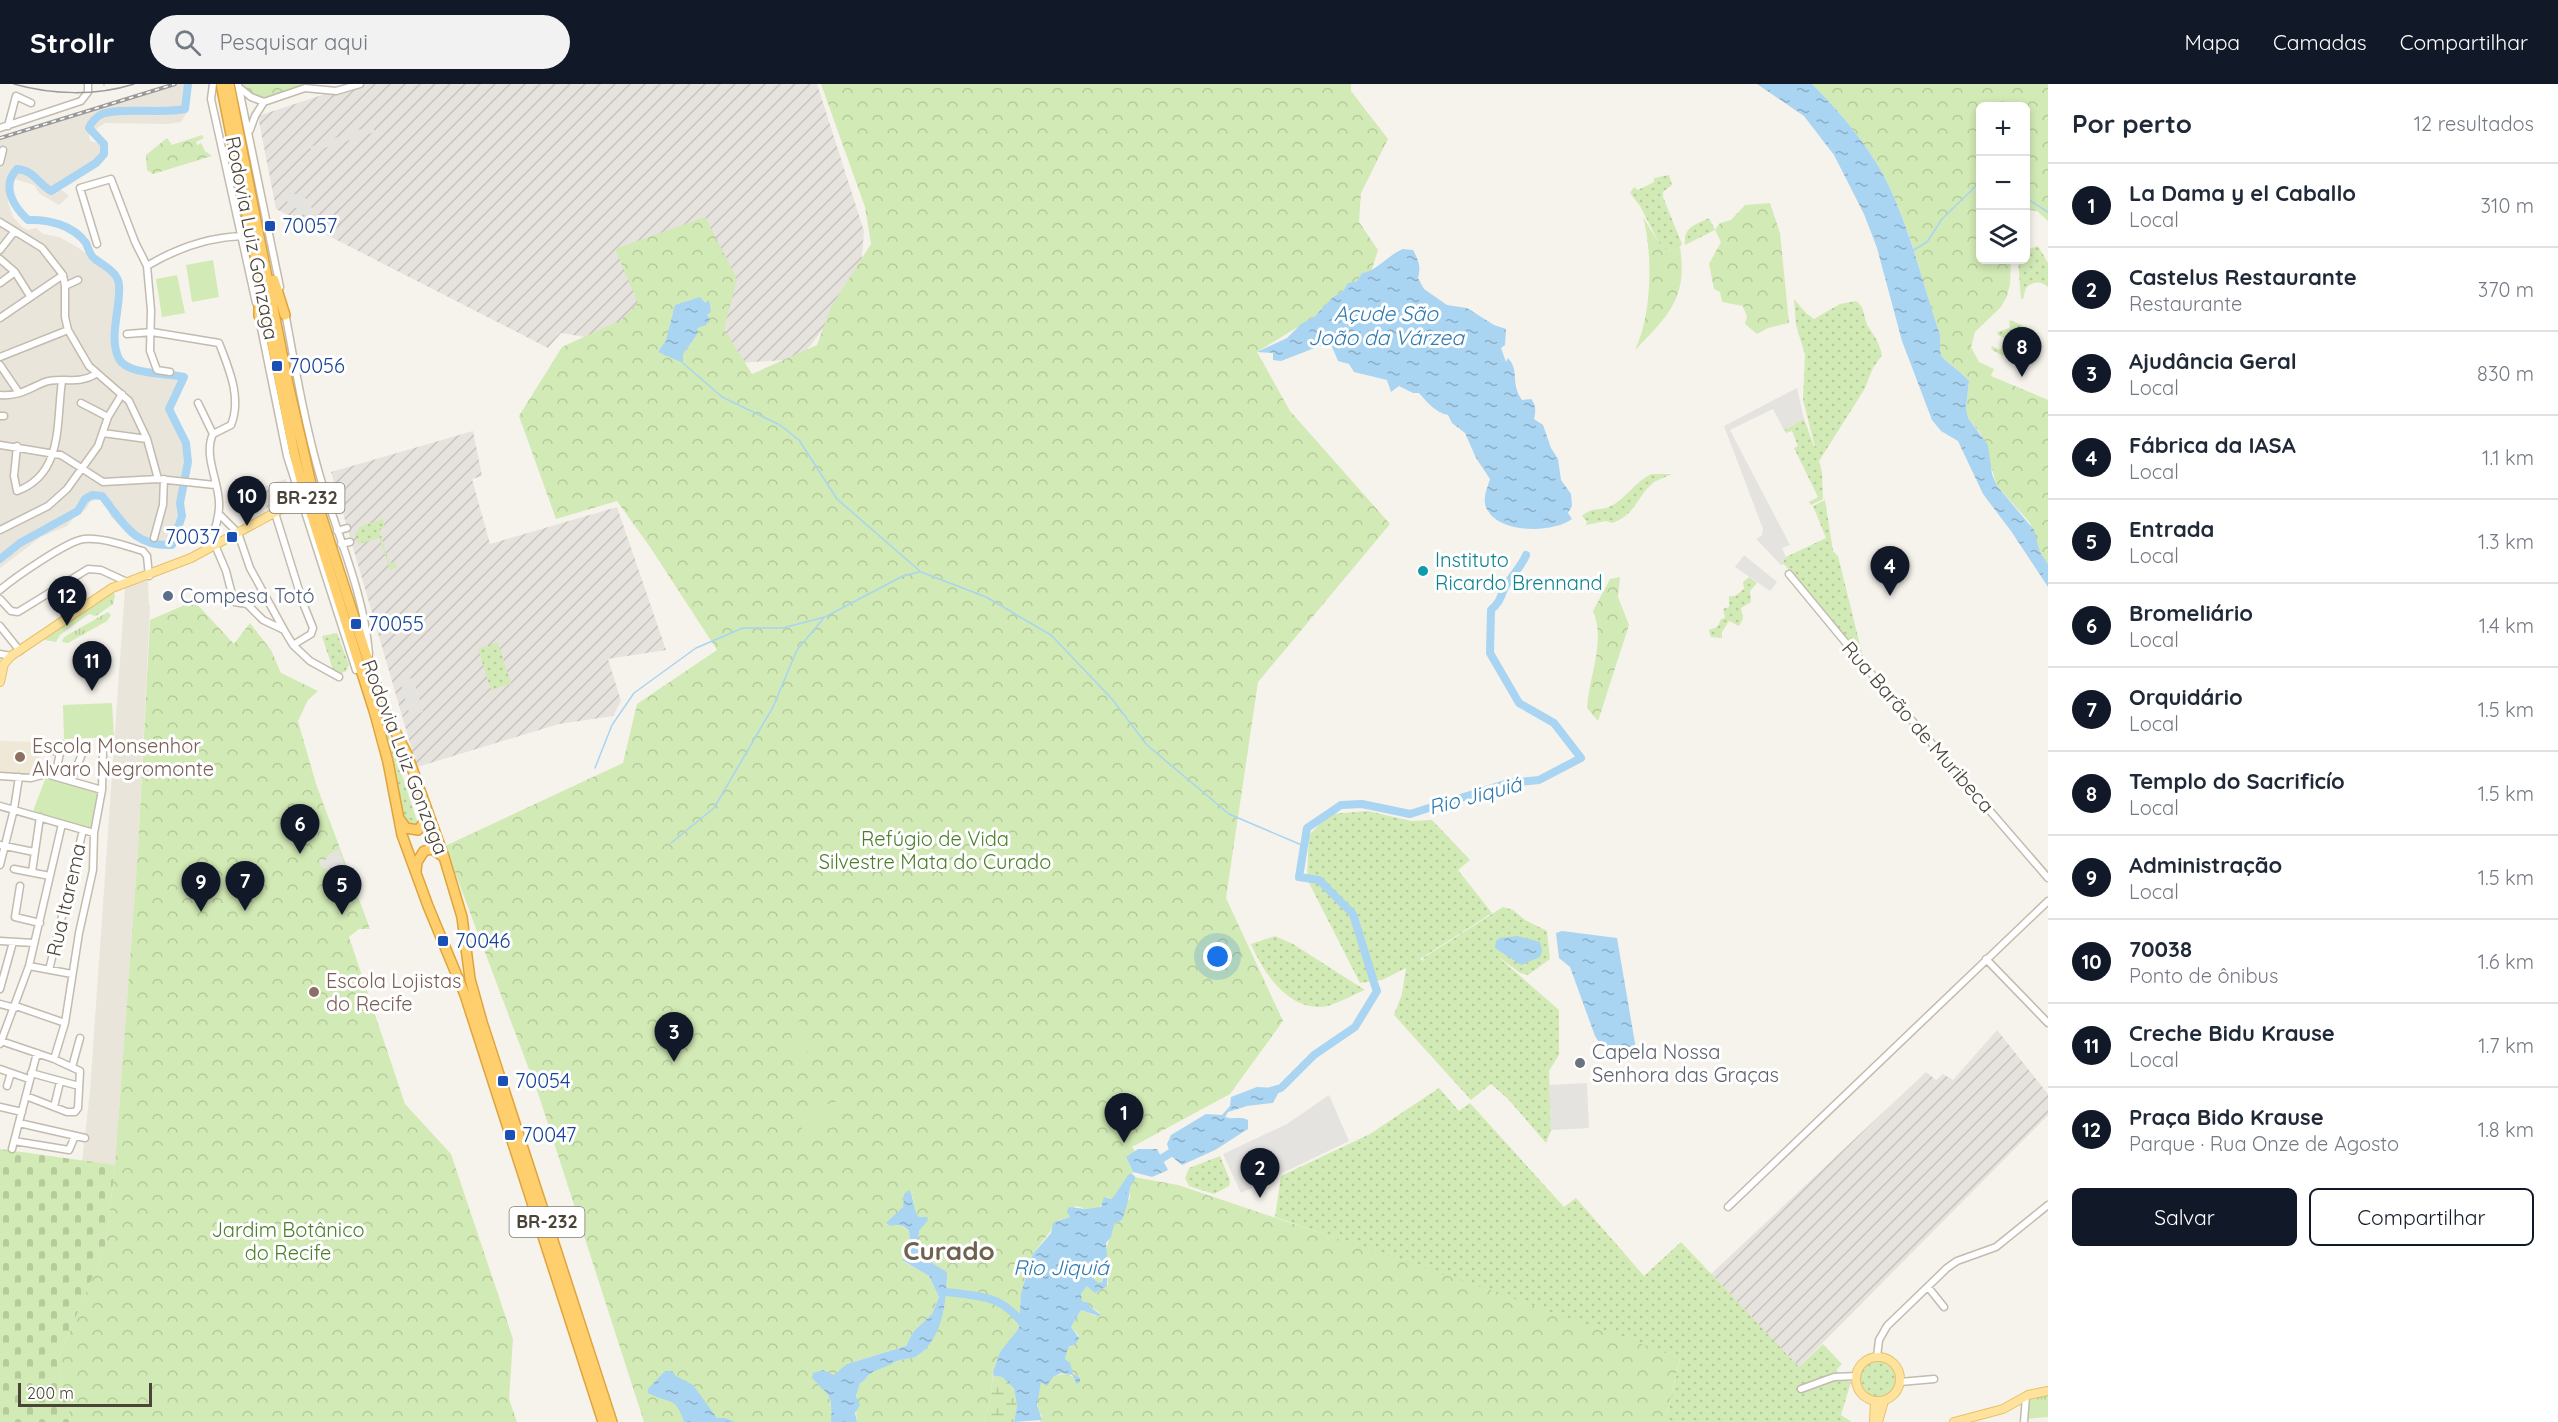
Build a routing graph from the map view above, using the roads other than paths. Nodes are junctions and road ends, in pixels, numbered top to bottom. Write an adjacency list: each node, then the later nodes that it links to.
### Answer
1 (88, 84): 11 (street)
2 (213, 84): 18 (street)
3 (221, 84): 8 (highway, Rodovia Luiz Gonzaga / BR-232)
4 (230, 84): 8 (highway, Rodovia Luiz Gonzaga / BR-232)
5 (360, 84): 6 (street)
6 (307, 86): 10 (street)
7 (240, 87): 10 (street); 13 (street)
8 (228, 98): 21 (highway, Rodovia Luiz Gonzaga / BR-232); 26 (highway, Rodovia Luiz Gonzaga / BR-232)
9 (31, 102): 11 (street)
10 (264, 102): 13 (street)
11 (8, 126): 12 (street)
12 (0, 128)
13 (249, 131): 31 (street)
14 (3, 150): 15 (street)
15 (0, 162)
16 (0, 222): 17 (street)
17 (14, 232): 20 (street); 25 (street)
18 (243, 237): 23 (street); 32 (street)
19 (97, 244): 23 (street)
20 (0, 250)
21 (263, 250): 31 (highway); 81 (highway, Rodovia Luiz Gonzaga / BR-232)
22 (0, 258): 24 (street)
23 (147, 266): 35 (street)
24 (15, 272): 28 (street); 30 (street)
25 (63, 275): 29 (street); 30 (street)
26 (259, 277): 32 (highway); 84 (highway, Rodovia Luiz Gonzaga / BR-232)
27 (78, 280): 29 (street)
28 (0, 283)
29 (65, 286): 34 (street)
30 (30, 296): 33 (street)
31 (285, 315): 62 (street)
32 (259, 316): 57 (street)
33 (0, 318)
34 (68, 330): 37 (street); 40 (street)
35 (152, 332): 36 (street); 39 (street); 49 (street)
36 (127, 334)
37 (0, 357)
38 (0, 365): 42 (street)
39 (170, 372)
40 (96, 374): 41 (street); 43 (street)
41 (62, 381): 42 (street); 53 (street)
42 (19, 393): 44 (street)
43 (122, 394): 47 (street); 50 (street)
44 (0, 395)
45 (81, 403): 47 (street)
46 (198, 403): 49 (street)
47 (108, 417): 48 (street)
48 (103, 433): 50 (street); 54 (street)
49 (213, 434): 56 (street)
50 (147, 439): 55 (street)
51 (0, 445): 52 (street)
52 (17, 446): 53 (street); 53 (street)
53 (55, 453): 54 (street)
54 (83, 468): 55 (street); 61 (street)
55 (161, 479): 56 (street); 64 (street)
56 (215, 485): 59 (street)
57 (300, 499): 58 (main road); 84 (street)
58 (275, 513): 63 (main road); 77 (street)
59 (219, 514): 63 (street); 67 (street)
60 (347, 528): 62 (street)
61 (0, 530)
62 (337, 531): 66 (street)
63 (238, 532): 67 (main road); 76 (street)
64 (154, 538)
65 (350, 542): 66 (street)
66 (341, 544): 81 (street)
67 (212, 547): 70 (main road); 76 (street)
68 (111, 574): 71 (street); 72 (street); 74 (street)
69 (1789, 574): 111 (street, Rua Barão de Muribeca)
70 (149, 576): 71 (main road); 73 (street)
71 (128, 582): 72 (main road)
72 (112, 588): 78 (main road)
73 (0, 590)
74 (0, 598)
75 (0, 626): 78 (street)
76 (284, 630): 77 (street)
77 (293, 645): 82 (street)
78 (20, 651): 80 (main road)
79 (0, 654): 80 (street)
80 (10, 656): 83 (main road)
81 (370, 669): 96 (highway, Rodovia Luiz Gonzaga / BR-232)
82 (339, 677)
83 (0, 682)
84 (375, 714): 98 (highway, Rodovia Luiz Gonzaga / BR-232)
85 (62, 744): 88 (street)
86 (48, 750): 88 (street)
87 (103, 751): 94 (street)
88 (60, 752): 91 (street)
89 (82, 754): 93 (street)
90 (0, 776): 92 (street)
91 (55, 776): 92 (street); 93 (street)
92 (19, 777): 97 (street)
93 (71, 781): 94 (street)
94 (102, 790): 102 (street)
95 (0, 807): 97 (street)
96 (427, 807): 98 (highway); 105 (highway, Rodovia Luiz Gonzaga / BR-232)
97 (14, 809): 99 (street); 103 (street)
98 (397, 813): 109 (highway, Rodovia Luiz Gonzaga / BR-232)
99 (40, 817): 100 (street); 104 (street)
100 (62, 824): 101 (street); 110 (street)
101 (82, 830): 102 (street); 120 (street, Rua Itarema)
102 (94, 833): 121 (street)
103 (2, 846): 104 (street); 106 (street)
104 (34, 852): 108 (street)
105 (444, 857): 109 (highway); 160 (highway, Rodovia Luiz Gonzaga / BR-232)
106 (0, 865)
107 (14, 869): 108 (street)
108 (32, 873): 110 (street)
109 (416, 874): 159 (highway, Rodovia Luiz Gonzaga / BR-232)
110 (50, 876): 114 (street)
111 (2048, 878)
112 (20, 886): 114 (street)
113 (2048, 901): 118 (street)
114 (40, 923): 117 (street)
115 (0, 941): 116 (street)
116 (13, 942): 117 (street); 122 (street)
117 (34, 943): 119 (street)
118 (1986, 959): 126 (street); 148 (street)
119 (29, 966): 120 (street); 124 (street)
120 (49, 970): 121 (street)
121 (72, 974): 125 (street)
122 (0, 989)
123 (0, 1004): 124 (street)
124 (15, 1007): 125 (street); 128 (street)
125 (65, 1023): 130 (street)
126 (2048, 1023)
127 (80, 1038): 131 (street)
128 (0, 1042): 129 (street)
129 (36, 1053): 130 (street); 134 (street)
130 (54, 1059): 131 (street)
131 (72, 1067): 137 (street)
132 (0, 1069): 133 (street)
133 (11, 1073): 134 (street); 136 (street)
134 (30, 1076): 135 (street); 138 (street)
135 (60, 1082): 137 (street); 140 (street)
136 (7, 1086)
137 (79, 1086): 140 (street)
138 (26, 1096): 140 (street); 141 (street)
139 (0, 1107): 141 (street)
140 (54, 1107)
141 (22, 1112): 142 (street)
142 (20, 1123): 143 (street); 145 (street)
143 (75, 1136): 144 (street); 145 (street)
144 (85, 1138)
145 (14, 1141): 146 (street)
146 (12, 1149)
147 (2048, 1205): 149 (street)
148 (1728, 1207)
149 (1928, 1287): 150 (street); 151 (street)
150 (1944, 1307)
151 (1877, 1357): 152 (main road); 154 (main road)
152 (1857, 1376): 155 (street); 158 (main road)
153 (1935, 1379): 154 (street)
154 (1900, 1382): 158 (main road)
155 (1801, 1389)
156 (2048, 1391): 157 (main road)
157 (2026, 1396): 162 (main road); 163 (street)
158 (1880, 1401): 161 (main road)
159 (603, 1422)
160 (612, 1422)
161 (1876, 1422)
162 (1954, 1422)
163 (2024, 1422)

